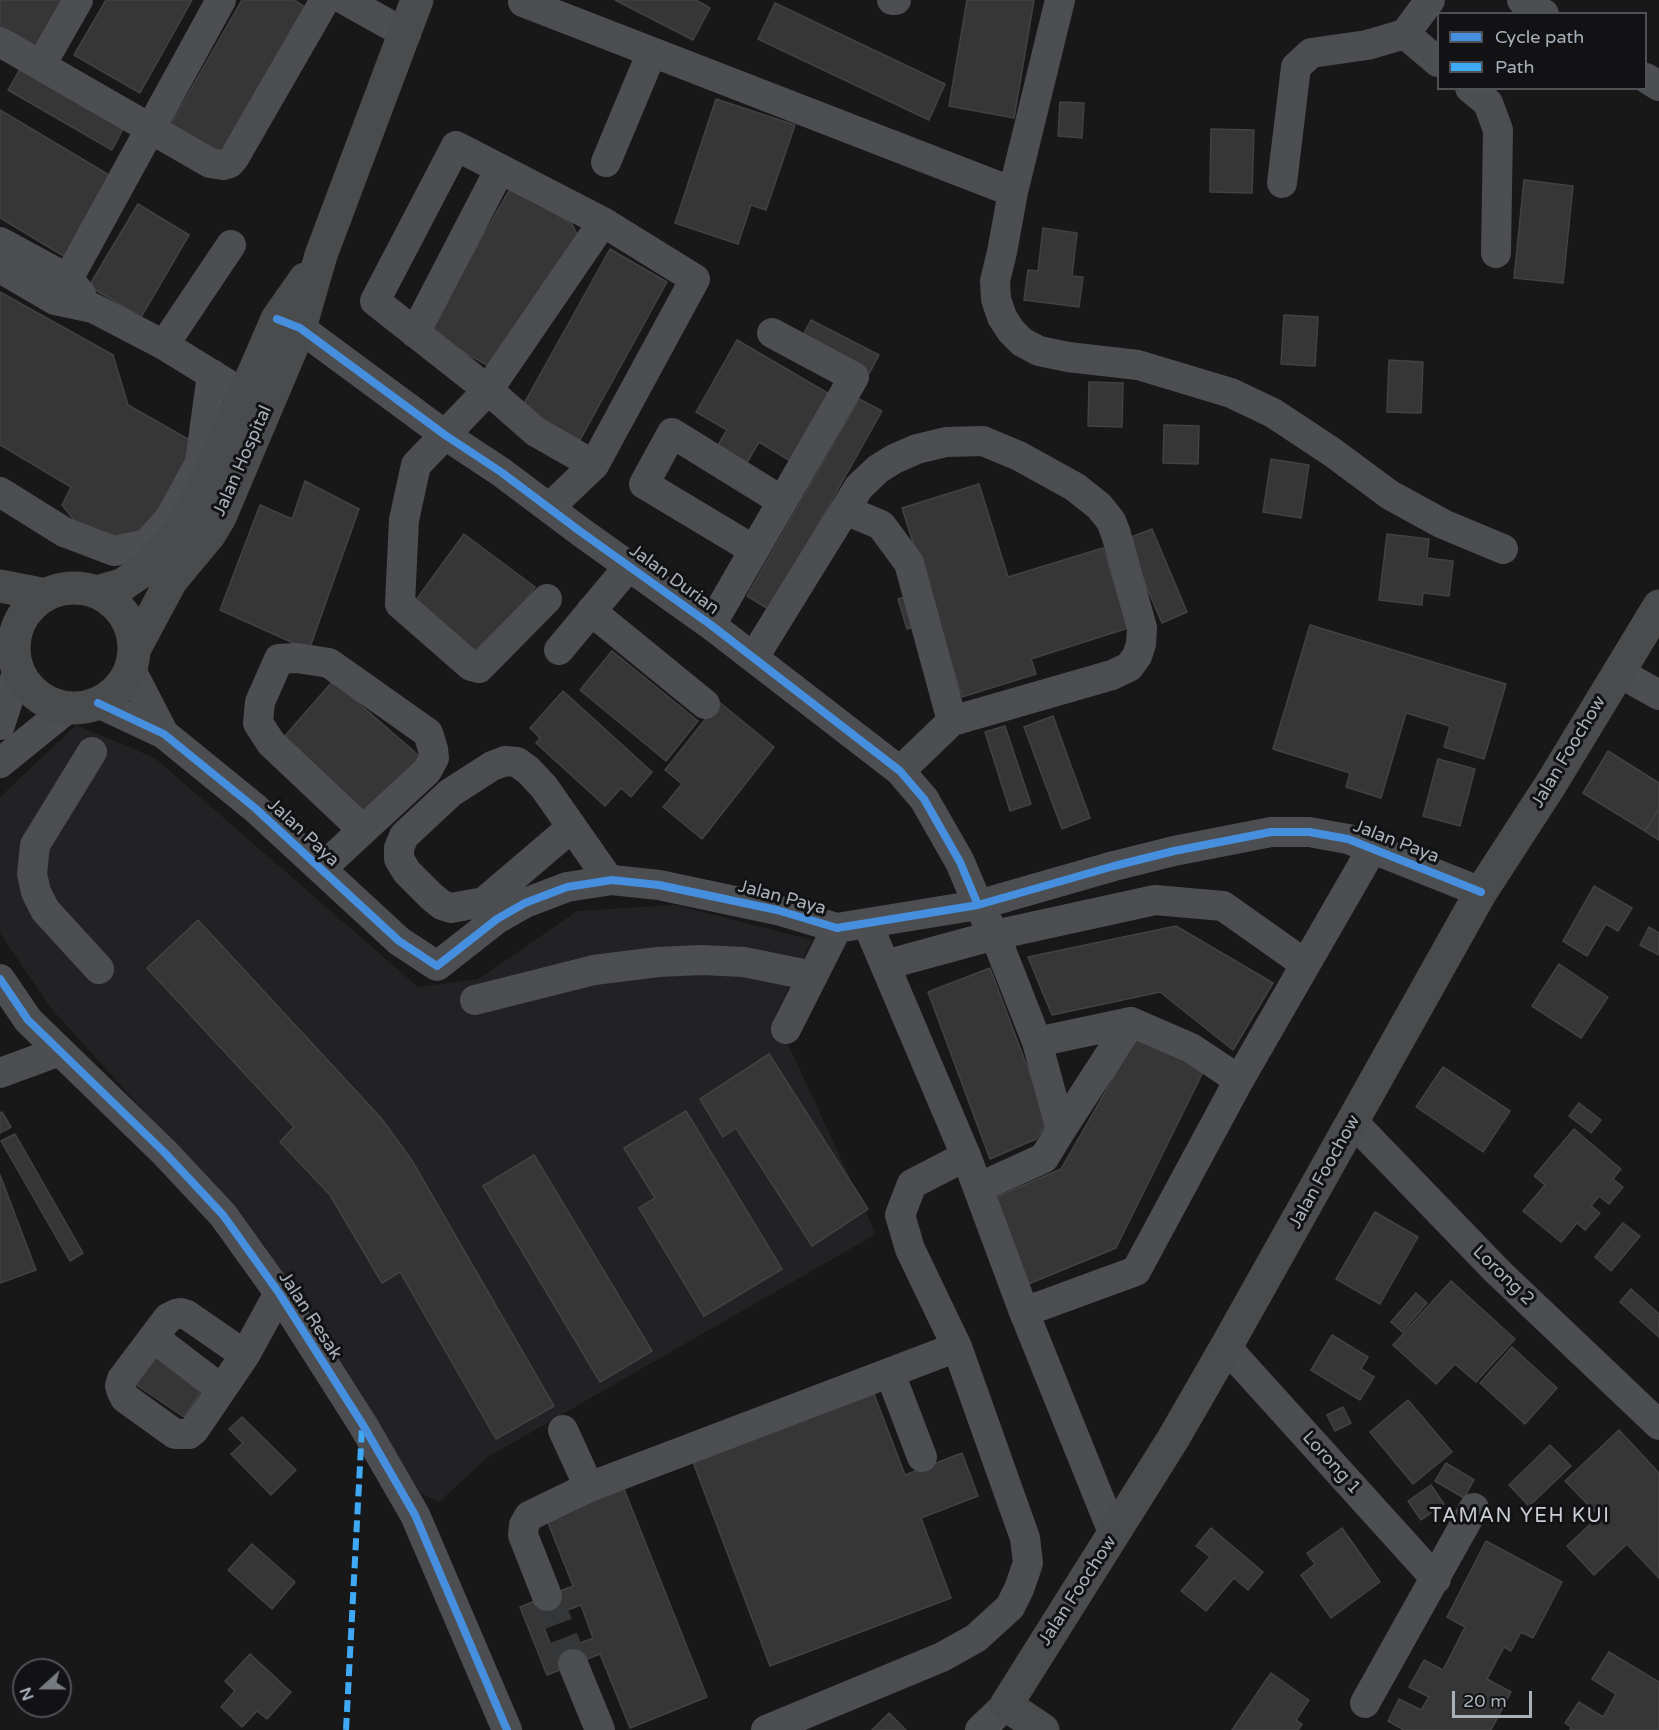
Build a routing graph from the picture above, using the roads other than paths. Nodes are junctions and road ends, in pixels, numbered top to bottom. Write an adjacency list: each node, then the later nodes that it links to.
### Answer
1 (78, 0): 16 (street)
2 (221, 0): 18 (street)
3 (325, 0): 18 (street)
4 (345, 0): 11 (street)
5 (417, 0): 11 (main road, Jalan Hospital)
6 (1060, 0): 22 (street)
7 (1430, 0): 12 (street)
8 (1522, 0): 10 (street)
9 (523, 2): 14 (street)
10 (1541, 12)
11 (406, 34): 30 (main road, Jalan Hospital)
12 (1405, 34): 15 (street); 21 (street)
13 (0, 42): 16 (street)
14 (652, 52): 19 (street); 22 (street)
15 (1437, 61)
16 (41, 66): 18 (street)
17 (1472, 90): 26 (street)
18 (151, 128): 28 (street)
19 (606, 162)
20 (500, 169): 23 (street); 31 (street); 31 (street)
21 (1282, 183)
22 (1013, 192): 43 (street)
23 (603, 222): 35 (street); 38 (street)
24 (0, 242): 28 (street)
25 (231, 245): 33 (street)
26 (1496, 253)
27 (0, 268): 29 (street)
28 (68, 279): 29 (street)
29 (93, 308): 33 (street)
30 (289, 324): 36 (main road, Jalan Hospital); 37 (street, Jalan Durian); 56 (main road, Jalan Hospital)
31 (415, 333): 35 (street)
32 (772, 333): 40 (street)
33 (164, 345): 34 (street)
34 (212, 374): 36 (street); 39 (street)
35 (488, 390): 37 (street); 38 (street)
36 (245, 394): 47 (main road, Jalan Hospital)
37 (445, 435): 41 (street, Jalan Durian); 49 (street)
38 (594, 465): 41 (street)
39 (0, 492)
40 (782, 501): 44 (street); 44 (street)
41 (549, 508): 45 (street, Jalan Durian)
42 (845, 510): 55 (street); 61 (street); 61 (street)
43 (1503, 549)
44 (754, 550): 52 (street)
45 (629, 566): 51 (street); 52 (street, Jalan Durian)
46 (0, 585): 48 (main road)
47 (97, 592): 48 (main road); 56 (main road)
48 (46, 595): 54 (main road)
49 (546, 599)
50 (1659, 606): 57 (main road, Jalan Foochow)
51 (591, 611): 53 (street); 59 (street)
52 (711, 625): 55 (street, Jalan Durian)
53 (559, 650)
54 (10, 652): 60 (main road); 62 (street)
55 (753, 657): 66 (street, Jalan Durian)
56 (132, 659): 60 (main road); 63 (street)
57 (1618, 672): 58 (street); 72 (main road, Jalan Foochow)
58 (1659, 695)
59 (705, 704)
60 (83, 706): 63 (street); 65 (street)
61 (952, 721): 66 (street)
62 (0, 725)
63 (164, 734): 70 (street, Jalan Paya)
64 (92, 752): 80 (street)
65 (0, 763)
66 (900, 771): 73 (street, Jalan Durian)
67 (572, 827): 71 (street); 74 (street); 74 (street)
68 (363, 830): 68 (street); 70 (street)
69 (1372, 849): 72 (street, Jalan Paya); 73 (street, Jalan Paya); 78 (street)
70 (321, 869): 74 (street, Jalan Paya)
71 (609, 880): 74 (street, Jalan Paya); 76 (street, Jalan Paya)
72 (1481, 892): 90 (main road, Jalan Foochow)
73 (978, 905): 75 (street, Jalan Paya); 77 (street, Jalan Durian)
74 (490, 910)
75 (868, 925): 76 (street, Jalan Paya); 79 (street)
76 (837, 928): 81 (street)
77 (995, 935): 78 (street); 79 (street); 86 (street, Jalan Durian)
78 (1305, 964): 89 (street)
79 (885, 965): 92 (street)
80 (99, 969)
81 (813, 976): 83 (street); 85 (street)
82 (0, 979): 87 (street, Jalan Resak)
83 (475, 1000)
84 (1131, 1022): 86 (street); 89 (street); 91 (street)
85 (786, 1029)
86 (1037, 1042): 91 (street, Jalan Durian)
87 (60, 1051): 88 (street); 94 (street, Jalan Resak)
88 (0, 1073)
89 (1239, 1080): 95 (street)
90 (1353, 1122): 98 (main road, Jalan Foochow); 102 (street, Lorong 2)
91 (1061, 1130): 93 (street)
92 (966, 1156): 93 (street); 97 (street)
93 (978, 1188): 95 (street)
94 (279, 1293): 99 (street); 113 (street, Jalan Resak)
95 (1024, 1312): 107 (street)
96 (154, 1338): 99 (street); 101 (street); 101 (street)
97 (957, 1347): 100 (street); 115 (street)
98 (1227, 1347): 107 (main road, Jalan Foochow); 108 (street, Lorong 1)
99 (245, 1355): 101 (street)
100 (890, 1373): 104 (street); 105 (street)
101 (221, 1389)
102 (1659, 1425)
103 (563, 1430): 105 (street)
104 (922, 1457)
105 (589, 1487): 109 (street)
106 (1474, 1508): 108 (street)
107 (1114, 1535): 112 (main road, Jalan Foochow)
108 (1436, 1579): 111 (street)
109 (547, 1596)
110 (573, 1664): 114 (street)
111 (1365, 1703)
112 (1006, 1705): 116 (street, Jalan Foochow); 117 (main road)
113 (507, 1730)
114 (600, 1730)
115 (766, 1730)
116 (980, 1730)
117 (1043, 1730)

